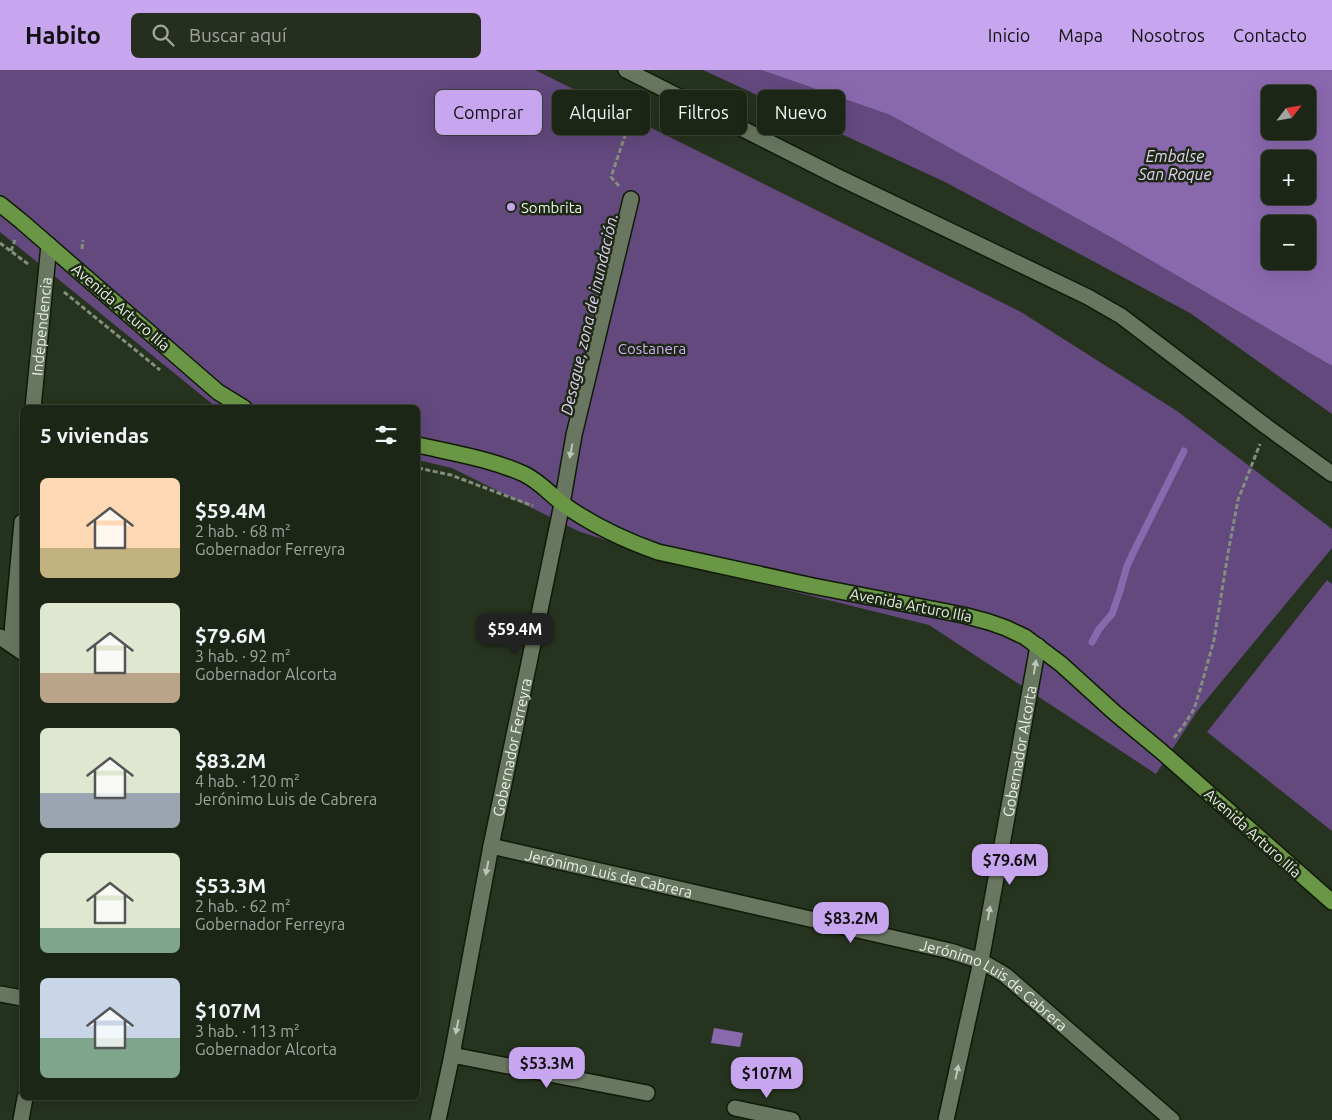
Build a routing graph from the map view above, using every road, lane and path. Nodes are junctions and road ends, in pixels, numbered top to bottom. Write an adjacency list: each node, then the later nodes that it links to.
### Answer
1 (626, 70): 2 (street)
2 (644, 79): 3 (path); 11 (street)
3 (631, 199): 15 (street, Gobernador Ferreyra, one-way to 15)
4 (0, 204): 6 (main road, Avenida Arturo Ilía)
5 (0, 243): 7 (path)
6 (49, 245): 7 (street, Independencia); 10 (main road, Avenida Arturo Ilía)
7 (46, 277): 8 (path); 9 (street, Independencia)
8 (164, 373)
9 (34, 405)
10 (239, 405)
11 (1266, 427): 14 (street); 19 (path)
12 (420, 445): 15 (main road, Avenida Arturo Ilía)
13 (420, 468): 15 (path)
14 (1332, 474)
15 (561, 509): 18 (main road, Avenida Arturo Ilía); 20 (street, Gobernador Ferreyra)
16 (20, 544): 17 (street)
17 (11, 644)
18 (1038, 646): 19 (main road, Avenida Arturo Ilía); 22 (street, Gobernador Alcorta, one-way to 18)
19 (1162, 752): 21 (main road, Avenida Arturo Ilía)
20 (491, 846): 22 (street, Jerónimo Luis de Cabrera); 25 (street, Gobernador Ferreyra, one-way to 25)
21 (1332, 902)
22 (981, 961): 32 (street, Gobernador Alcorta, one-way to 22); 33 (street, Jerónimo Luis de Cabrera)
23 (0, 994): 24 (street)
24 (20, 998)
25 (452, 1055): 26 (street); 30 (street, Gobernador Ferreyra)
26 (647, 1093)
27 (25, 1100): 29 (street)
28 (735, 1108): 31 (street)
29 (21, 1120)
30 (438, 1120)
31 (792, 1120)
32 (946, 1120)
33 (1172, 1120)

